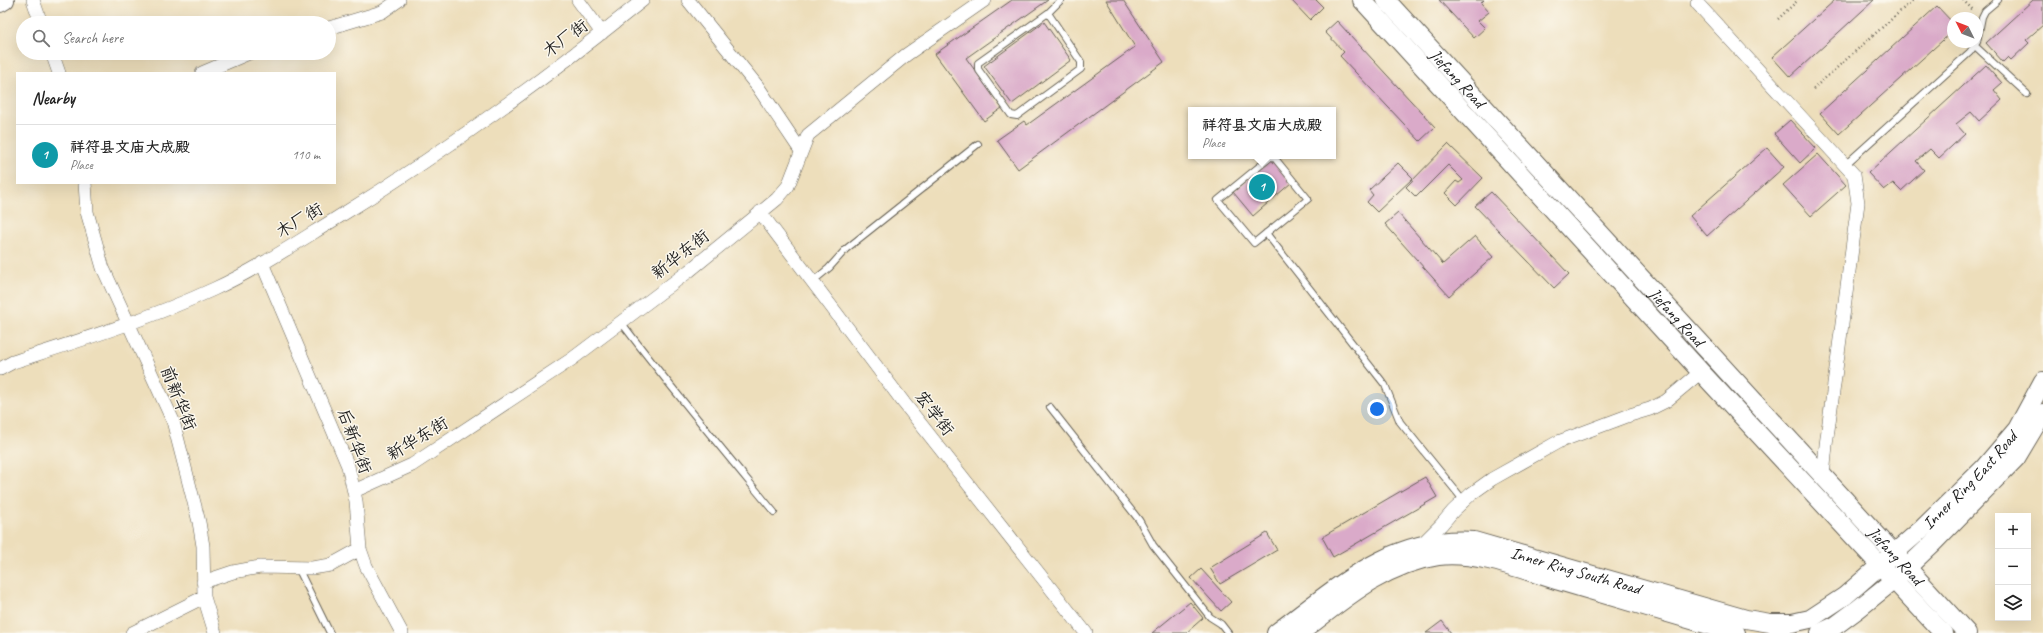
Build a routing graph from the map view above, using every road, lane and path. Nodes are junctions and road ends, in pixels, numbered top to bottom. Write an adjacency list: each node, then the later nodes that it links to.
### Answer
1 (5, 0): 15 (main road)
2 (33, 0): 20 (street)
3 (399, 0): 22 (street)
4 (578, 0): 23 (street)
5 (643, 0): 23 (street, 木厂街)
6 (688, 0): 33 (street)
7 (985, 0): 33 (street, 新华东街)
8 (1061, 0): 18 (lane)
9 (1362, 0): 45 (main road, Jiefang Road)
10 (1386, 0): 49 (main road, Jiefang Road)
11 (1798, 0): 21 (path)
12 (1913, 0): 30 (path)
13 (1963, 0): 17 (path)
14 (1998, 0): 19 (lane)
15 (0, 3)
16 (1697, 3): 36 (street)
17 (1976, 12)
18 (1048, 13): 18 (lane)
19 (1983, 15)
20 (39, 16)
21 (1778, 18)
22 (336, 26)
23 (602, 34): 40 (street, 木厂街)
24 (1971, 48): 36 (lane)
25 (1981, 48): 31 (lane)
26 (54, 60): 28 (street)
27 (233, 60): 29 (street)
28 (59, 72)
29 (204, 72)
30 (1813, 89)
31 (2027, 94)
32 (978, 144): 41 (lane)
33 (801, 151): 38 (street, 新华东街)
34 (1269, 159): 39 (lane)
35 (1275, 159): 39 (lane)
36 (1845, 165): 49 (street)
37 (84, 184): 43 (street, 前新华街)
38 (760, 212): 41 (street, 宏学街); 42 (street, 新华东街)
39 (1266, 233): 51 (lane)
40 (262, 263): 43 (street, 木厂街); 50 (street, 后新华街)
41 (812, 282): 62 (street, 宏学街)
42 (621, 322): 50 (street, 新华东街); 52 (lane)
43 (128, 324): 44 (street, 木厂街); 60 (street, 前新华街)
44 (0, 369)
45 (1701, 372): 51 (street); 56 (main road, Jiefang Road)
46 (2043, 380): 55 (main road, Inner Ring East Road)
47 (1050, 407): 67 (lane)
48 (2043, 412): 58 (main road, Inner Ring East Road)
49 (1824, 478): 55 (main road, Jiefang Road)
50 (354, 491): 54 (street, 后新华街)
51 (1464, 501): 53 (street)
52 (774, 512)
53 (1422, 544): 56 (main road, Inner Ring South Road); 68 (main road, Inner Ring South Road)
54 (360, 549): 57 (street); 66 (street, 后新华街)
55 (1894, 554): 56 (main road, Inner Ring East Road); 58 (main road, Jiefang Road)
56 (1881, 566): 59 (main road, Jiefang Road)
57 (298, 568): 60 (street); 65 (lane)
58 (1907, 568): 59 (main road, Inner Ring East Road); 73 (main road, Jiefang Road)
59 (1894, 580): 71 (main road); 72 (main road, Jiefang Road)
60 (204, 582): 61 (street, 前新华街)
61 (204, 597): 63 (street); 64 (street, 前新华街)
62 (1081, 631)
63 (132, 633)
64 (215, 633)
65 (330, 633)
66 (402, 633)
67 (1228, 633)
68 (1276, 633)
69 (1300, 633): 70 (main road, Inner Ring South Road)
70 (1736, 633)
71 (1820, 633)
72 (1943, 633)
73 (1968, 633)

